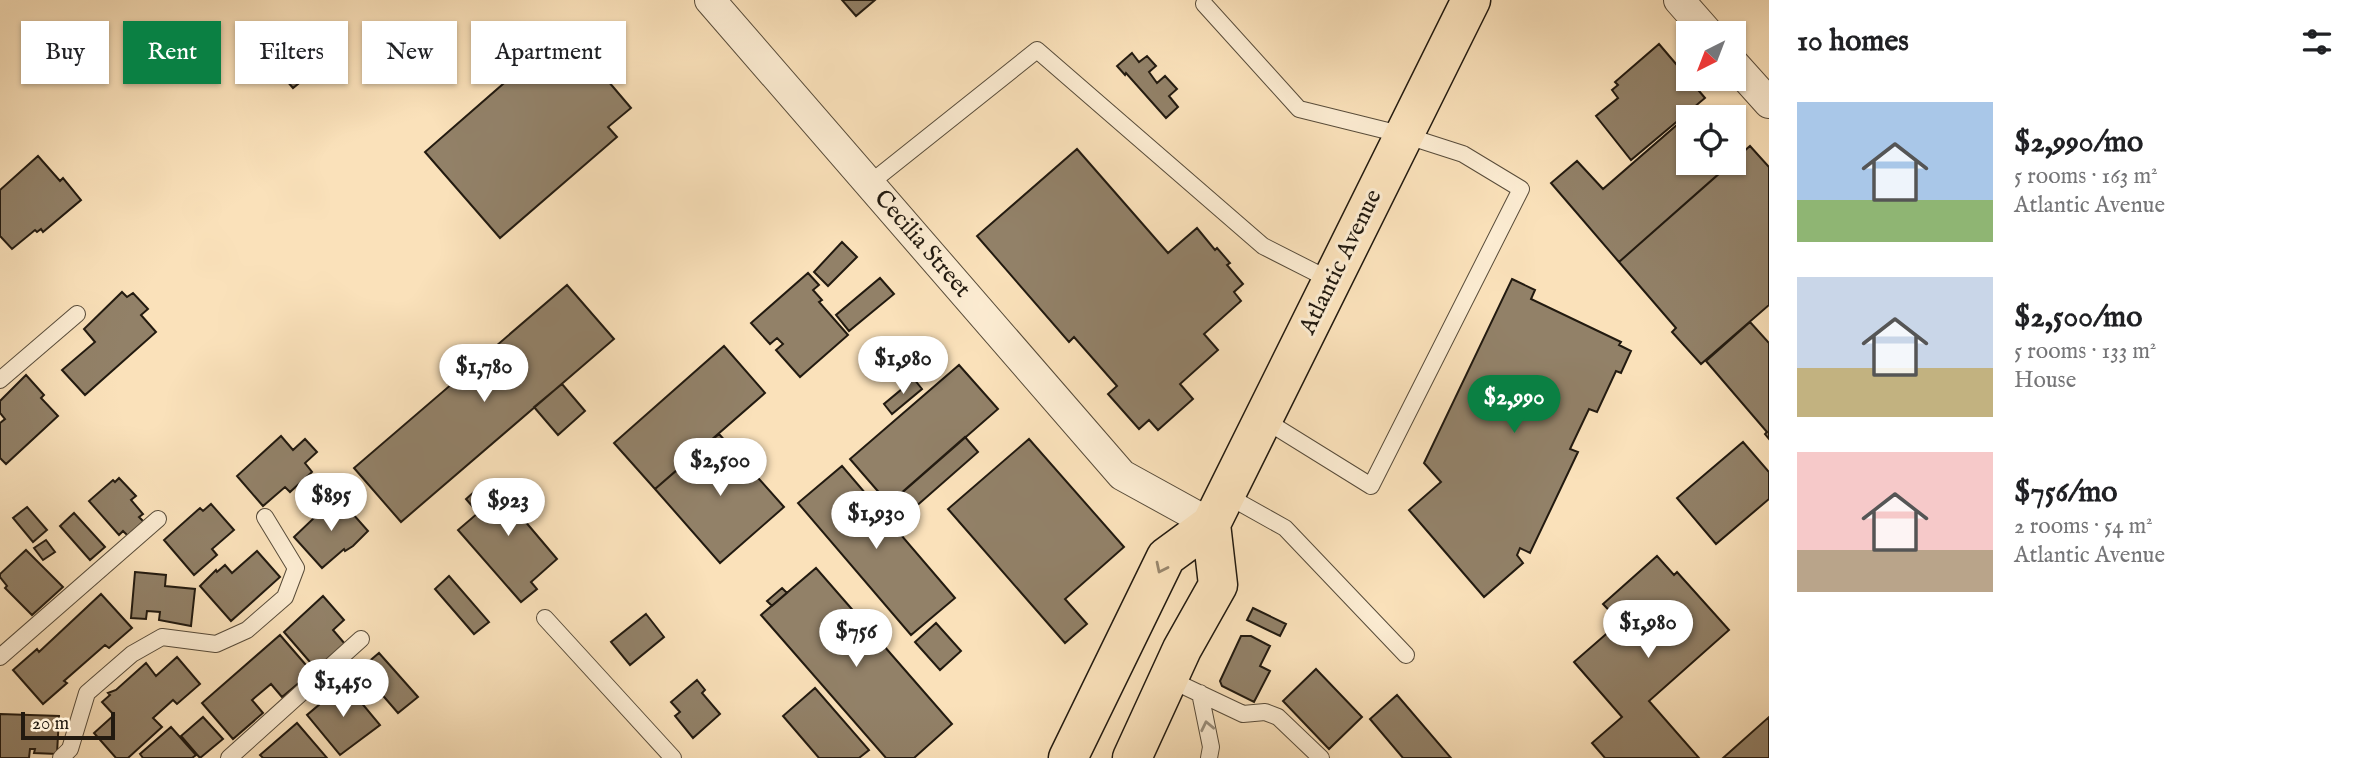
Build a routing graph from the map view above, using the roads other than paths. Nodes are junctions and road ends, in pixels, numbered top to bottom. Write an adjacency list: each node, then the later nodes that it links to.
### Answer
1 (710, 0): 9 (street, Cecilia Street)
2 (1471, 0): 8 (main road, Atlantic Avenue)
3 (1679, 0): 5 (street)
4 (1204, 4): 8 (lane)
5 (1697, 21)
6 (1746, 77): 7 (street)
7 (1769, 103)
8 (1404, 135): 10 (main road, Atlantic Avenue); 13 (lane)
9 (869, 184): 10 (lane); 14 (street, Cecilia Street)
10 (1332, 281): 13 (main road, Atlantic Avenue)
11 (77, 314): 12 (lane)
12 (0, 380)
13 (1263, 419): 14 (main road, Atlantic Avenue)
14 (1218, 509): 19 (lane); 21 (main road); 25 (main road, Atlantic Avenue, one-way to 25)
15 (265, 517): 22 (lane)
16 (158, 519): 20 (lane)
17 (545, 618): 24 (lane)
18 (361, 639): 23 (lane)
19 (1406, 655)
20 (0, 657)
21 (1184, 686): 26 (main road); 27 (lane, one-way to 21); 28 (lane)
22 (61, 758)
23 (229, 758)
24 (673, 758)
25 (1068, 758)
26 (1132, 758)
27 (1209, 758)
28 (1321, 758)

